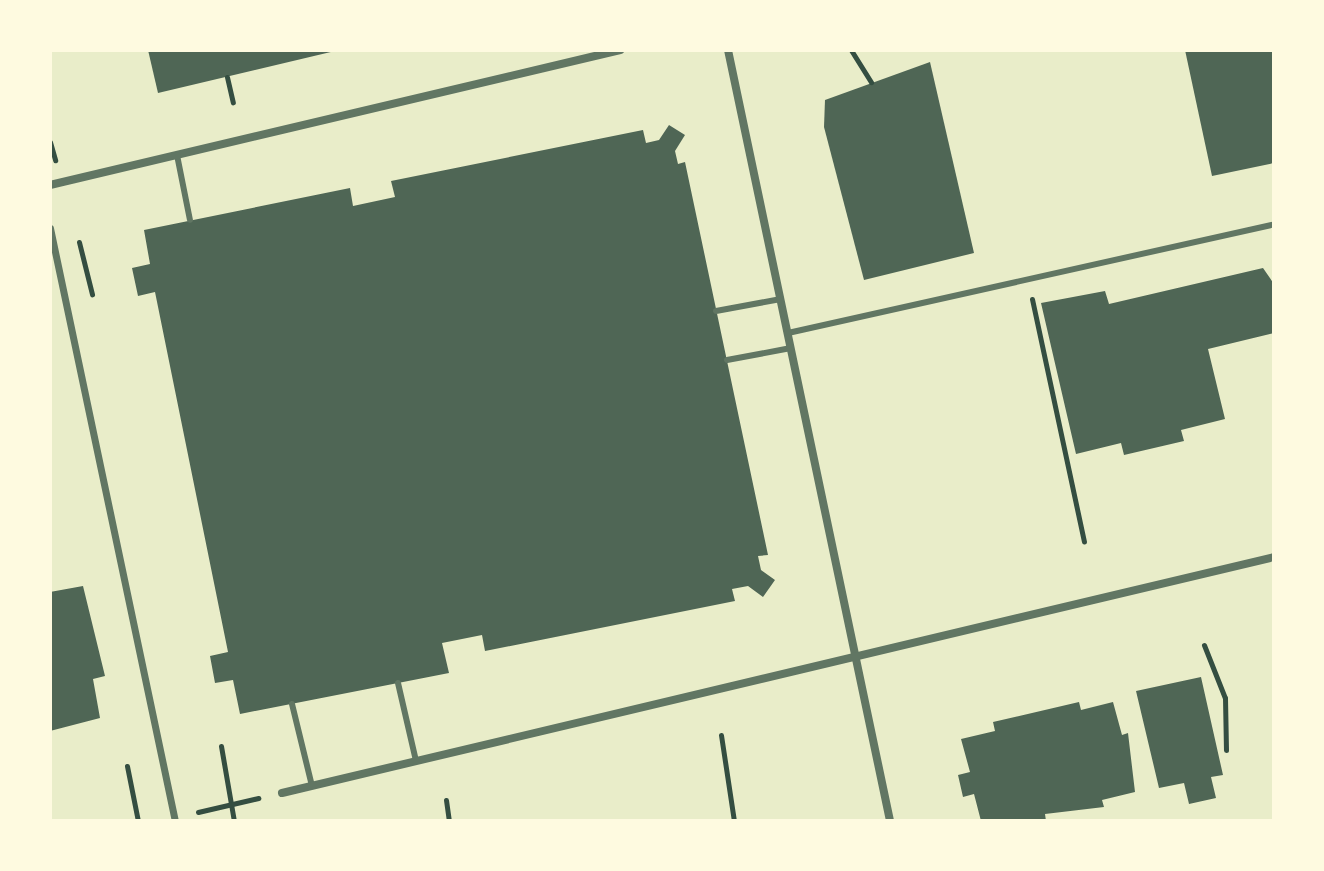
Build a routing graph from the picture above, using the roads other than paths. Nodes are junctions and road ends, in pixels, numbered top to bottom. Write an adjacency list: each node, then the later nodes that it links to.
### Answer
1 (620, 50): 3 (street)
2 (728, 50): 8 (street)
3 (177, 155): 4 (street); 5 (lane)
4 (50, 185)
5 (190, 220)
6 (1274, 224): 10 (lane)
7 (50, 228): 20 (street)
8 (781, 299): 9 (lane); 10 (street)
9 (716, 311)
10 (788, 333): 11 (street)
11 (791, 348): 12 (lane); 14 (street)
12 (727, 360)
13 (1274, 557): 14 (street)
14 (855, 654): 17 (street); 21 (street)
15 (398, 683): 17 (lane)
16 (292, 704): 18 (lane)
17 (416, 761): 18 (street)
18 (312, 786): 19 (street)
19 (282, 793)
20 (174, 819)
21 (890, 821)

